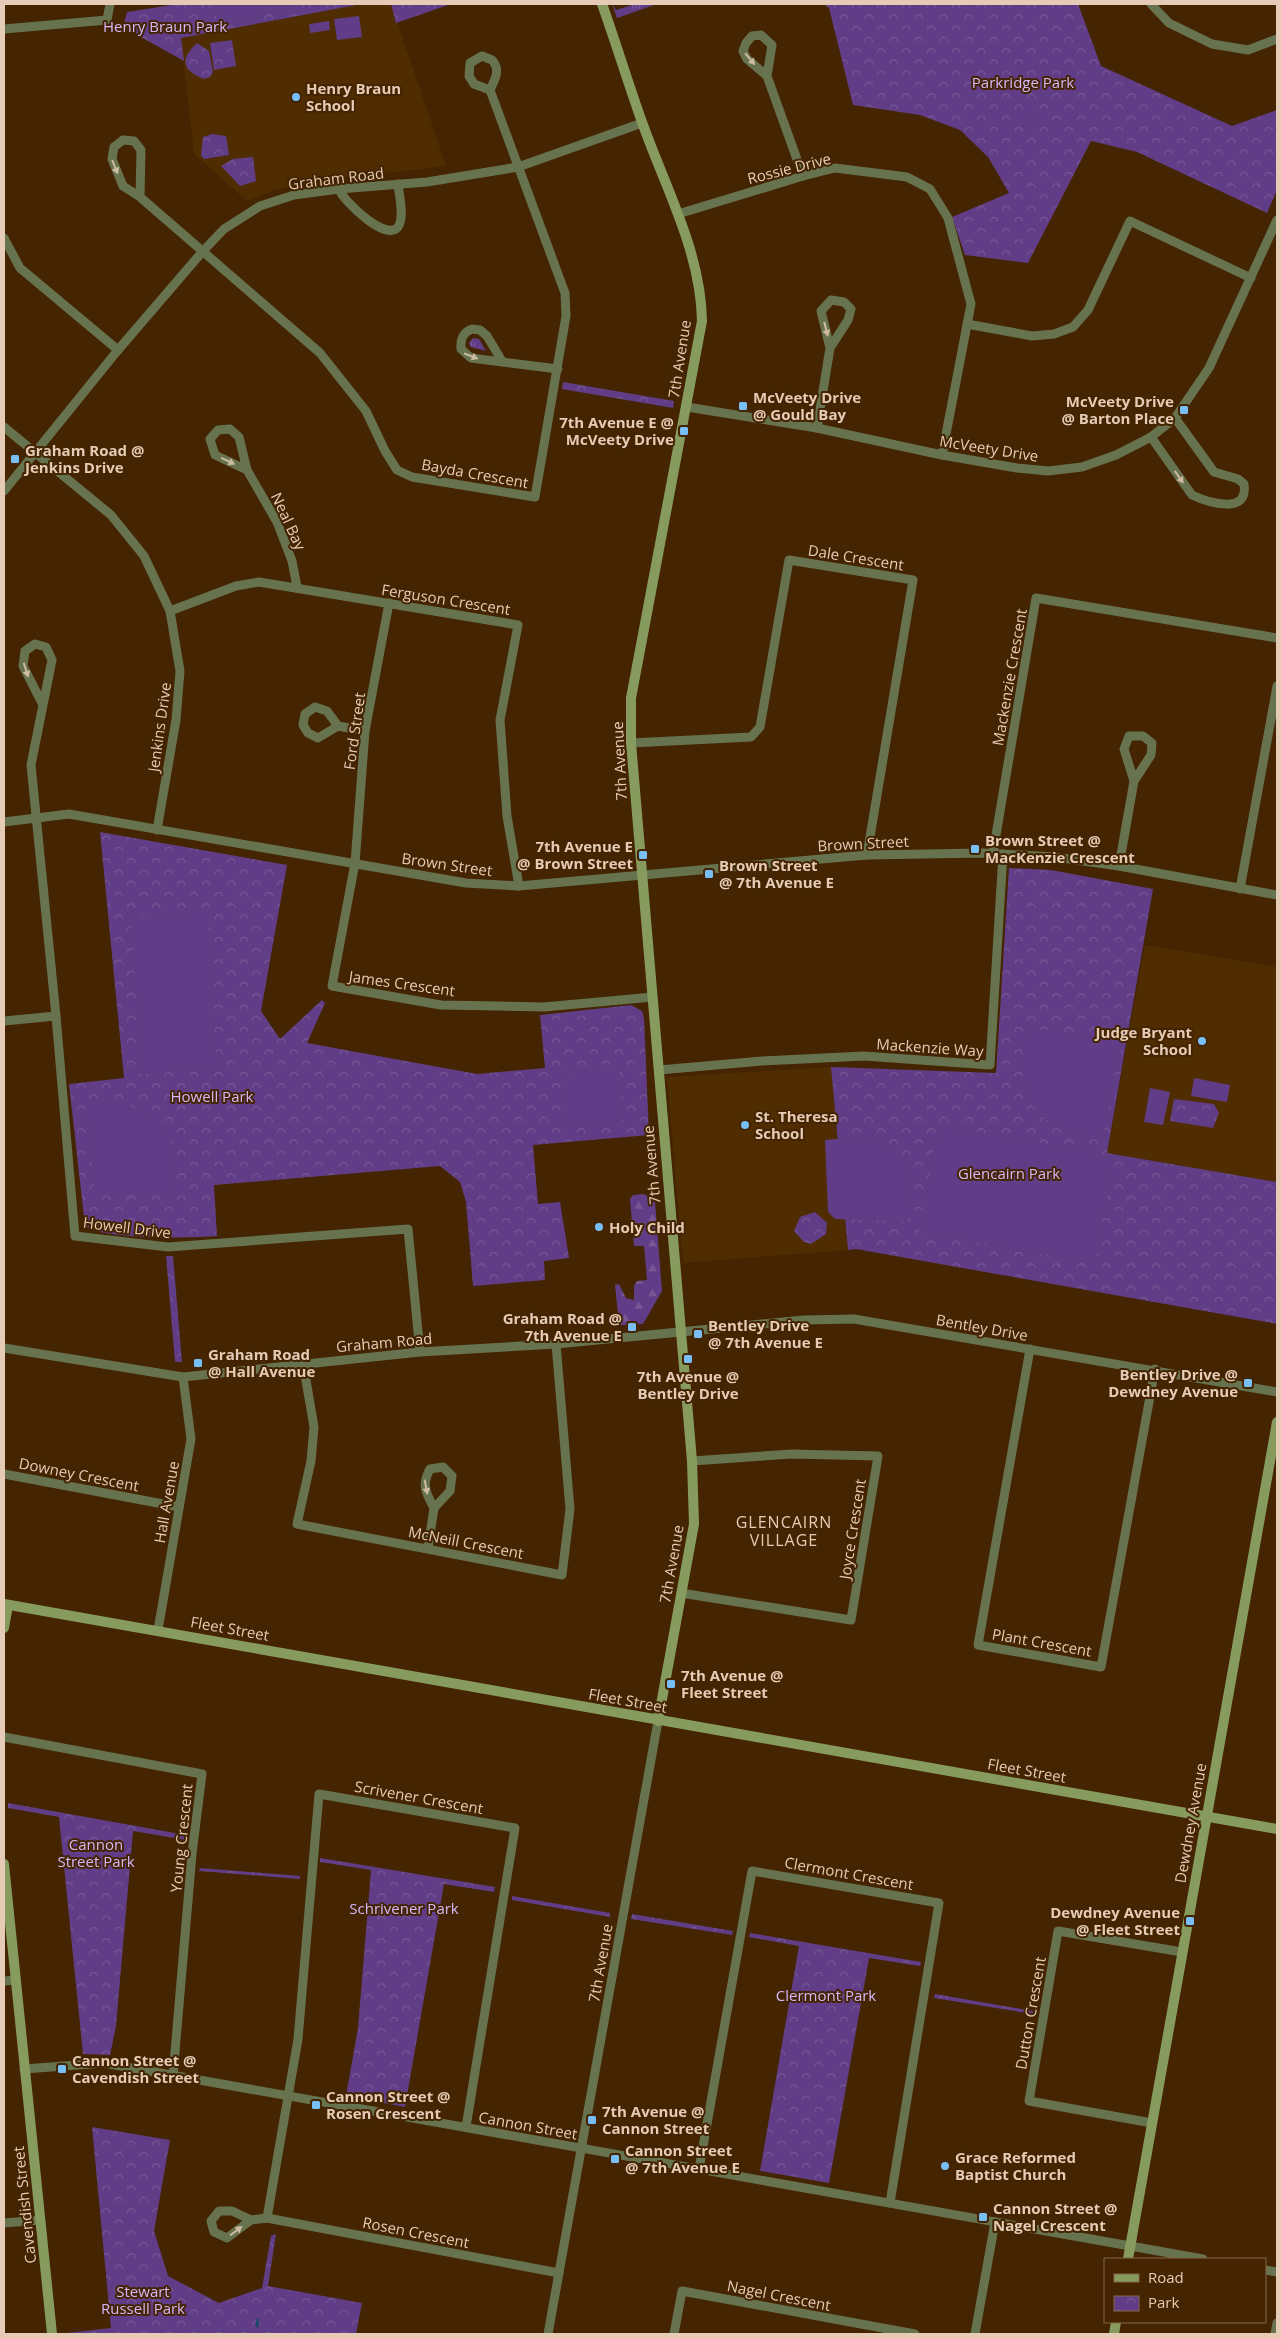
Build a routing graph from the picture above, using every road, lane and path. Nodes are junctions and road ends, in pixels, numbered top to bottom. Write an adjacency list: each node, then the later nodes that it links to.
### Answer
1 (110, 4): 4 (street)
2 (602, 4): 8 (street, 7th Avenue)
3 (1151, 4): 5 (street)
4 (4, 29)
5 (1277, 39)
6 (767, 76): 10 (street)
7 (490, 90): 9 (street, Bayda Crescent)
8 (642, 124): 9 (street, Graham Road); 14 (street, 7th Avenue)
9 (518, 167): 11 (street, Graham Road); 23 (street, Bayda Crescent)
10 (803, 176): 14 (street, Rossie Drive); 19 (street, Rossie Drive)
11 (398, 184): 12 (street, Graham Road); 12 (street)
12 (338, 189): 17 (street, Graham Road)
13 (140, 197): 13 (street, one-way to 13); 17 (street)
14 (678, 214): 24 (street, 7th Avenue)
15 (1277, 220): 18 (street, McVeety Drive)
16 (4, 238): 21 (street)
17 (203, 251): 21 (street, Graham Road); 23 (street, Bayda Crescent)
18 (1251, 278): 19 (street); 25 (street, McVeety Drive)
19 (967, 324): 30 (street, Rossie Drive)
20 (830, 348): 20 (street, one-way to 20); 27 (street)
21 (118, 350): 29 (street, Graham Road)
22 (502, 361): 22 (street, one-way to 22); 23 (street)
23 (558, 369)
24 (687, 407): 27 (street, McVeety Drive); 41 (street, 7th Avenue)
25 (1175, 418): 28 (street, McVeety Drive); 28 (street, one-way to 25)
26 (4, 427): 29 (street, Jenkins Drive)
27 (817, 428): 30 (street, McVeety Drive)
28 (1151, 437): 30 (street, McVeety Drive)
29 (34, 453): 32 (street, Graham Road); 35 (street, Jenkins Drive)
30 (942, 455)
31 (247, 470): 31 (street, Neal Bay, one-way to 31); 33 (street, Neal Bay)
32 (4, 491)
33 (298, 587): 34 (street, Ferguson Crescent); 35 (street, Ferguson Crescent)
34 (389, 603): 40 (street, Ford Street); 52 (street, Ferguson Crescent)
35 (170, 610): 45 (street, Jenkins Drive)
36 (1277, 638): 46 (street, Mackenzie Crescent)
37 (1277, 686): 53 (street)
38 (42, 703): 38 (street, Howell Drive, one-way to 38); 43 (street, Howell Drive)
39 (338, 726): 40 (street)
40 (365, 731): 49 (street, Ford Street)
41 (631, 743): 48 (street, Dale Crescent); 51 (street, 7th Avenue)
42 (1134, 781): 42 (street); 50 (street)
43 (36, 818): 44 (street, Brown Street); 45 (street, Brown Street); 56 (street, Howell Drive)
44 (4, 822)
45 (157, 830): 49 (street, Brown Street)
46 (992, 853): 47 (street, Brown Street); 48 (street, Brown Street)
47 (1003, 854): 50 (street, Brown Street); 58 (street, Mackenzie Way)
48 (866, 855): 51 (street, Brown Street)
49 (355, 863): 52 (street, Brown Street); 55 (street, James Crescent)
50 (1119, 866): 53 (street, Brown Street)
51 (642, 875): 52 (street, Brown Street); 55 (street, 7th Avenue)
52 (519, 886)
53 (1240, 889): 54 (street, Brown Street)
54 (1277, 896)
55 (653, 997): 58 (street, 7th Avenue)
56 (56, 1016): 57 (street); 63 (street, Howell Drive)
57 (4, 1021)
58 (659, 1070): 59 (street, 7th Avenue)
59 (680, 1331): 60 (street, Graham Road); 62 (street, Bentley Drive); 69 (street, 7th Avenue)
60 (556, 1344): 63 (street, Graham Road); 73 (street, McNeill Crescent)
61 (4, 1348): 66 (street, Graham Road)
62 (1030, 1349): 65 (street, Bentley Drive); 65 (street, Plant Crescent)
63 (420, 1352): 64 (street, Graham Road)
64 (303, 1363): 66 (street, Graham Road); 73 (street, McNeill Crescent)
65 (1155, 1370): 67 (street, Bentley Drive)
66 (183, 1377): 71 (street, Hall Avenue)
67 (1277, 1392)
68 (1277, 1422): 80 (street, Dewdney Avenue)
69 (692, 1461): 74 (street, 7th Avenue); 74 (street, Joyce Crescent)
70 (4, 1474): 71 (street, Downey Crescent)
71 (179, 1506): 77 (street, Hall Avenue)
72 (434, 1508): 73 (street)
73 (428, 1548)
74 (681, 1593): 78 (street, 7th Avenue)
75 (6, 1604): 76 (street); 77 (street, Fleet Street)
76 (4, 1628)
77 (158, 1630): 78 (street, Fleet Street)
78 (658, 1721): 80 (street, Fleet Street); 91 (street, 7th Avenue)
79 (4, 1737): 87 (street, Young Crescent)
80 (1207, 1816): 81 (street, Fleet Street); 83 (street, Dewdney Avenue)
81 (1277, 1829)
82 (4, 1864): 84 (street, Cavendish Street)
83 (1182, 1952): 89 (street, Dewdney Avenue); 89 (street, Dutton Crescent)
84 (15, 1980): 85 (street); 86 (street, Cavendish Street)
85 (4, 1981)
86 (24, 2069): 87 (street, Cannon Street); 95 (street, Cavendish Street)
87 (173, 2075): 88 (street, Cannon Street)
88 (287, 2096): 90 (street, Cannon Street); 90 (street, Scrivener Crescent); 94 (street)
89 (1152, 2124): 99 (street, Dewdney Avenue)
90 (466, 2127): 91 (street, Cannon Street)
91 (581, 2149): 92 (street, Cannon Street); 102 (street, 7th Avenue)
92 (700, 2169): 93 (street, Cannon Street); 93 (street, Clermont Crescent)
93 (890, 2203): 97 (street, Cannon Street)
94 (268, 2218): 96 (street, Rosen Crescent); 102 (street, Rosen Crescent)
95 (40, 2220): 98 (street); 104 (street, Cavendish Street)
96 (251, 2220)
97 (995, 2222): 99 (street, Cannon Street); 108 (street)
98 (4, 2223)
99 (1130, 2246): 100 (street, Dewdney Avenue); 101 (street, Cannon Street)
100 (1128, 2258)
101 (1197, 2258)
102 (559, 2273): 105 (street, 7th Avenue)
103 (1277, 2323): 109 (street)
104 (52, 2334)
105 (548, 2334)
106 (674, 2334): 107 (street, Nagel Crescent)
107 (915, 2334)
108 (975, 2334)
109 (1275, 2334)

